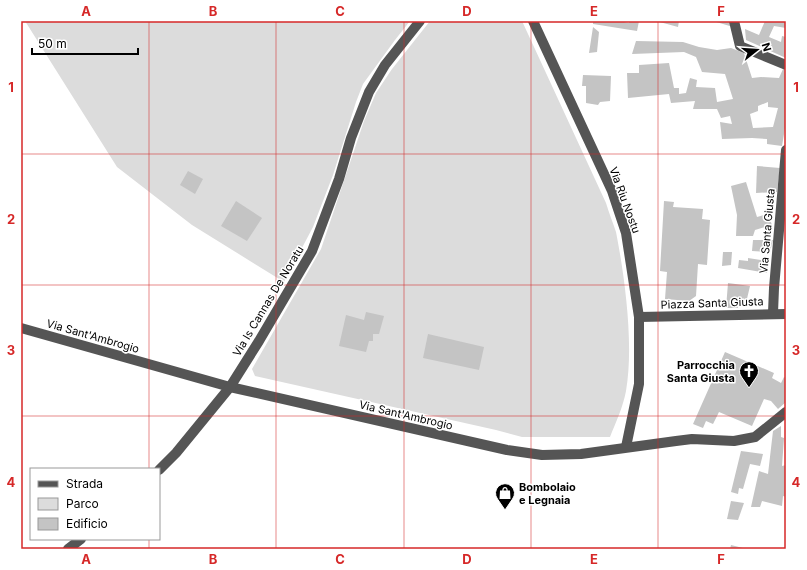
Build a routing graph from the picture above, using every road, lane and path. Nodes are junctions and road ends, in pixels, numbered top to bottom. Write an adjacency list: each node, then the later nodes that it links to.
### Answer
1 (420, 21): 10 (street, Via Is Cannas De Noratu)
2 (534, 21): 8 (street, Via Riu Nostu)
3 (734, 21): 4 (street)
4 (786, 65)
5 (786, 150): 6 (street, Via Santa Giusta)
6 (773, 313): 7 (street, Piazza Santa Giusta); 8 (street, Piazza Santa Giusta)
7 (786, 314)
8 (640, 317): 12 (street, Via Riu Nostu)
9 (21, 328): 10 (street, Via Sant'Ambrogio)
10 (230, 387): 12 (street, Via Sant'Ambrogio); 13 (street, Via Is Cannas De Noratu)
11 (786, 412): 12 (street, Via Sant'Ambrogio)
12 (626, 448)
13 (160, 469)
14 (80, 540): 15 (street)
15 (68, 549)

